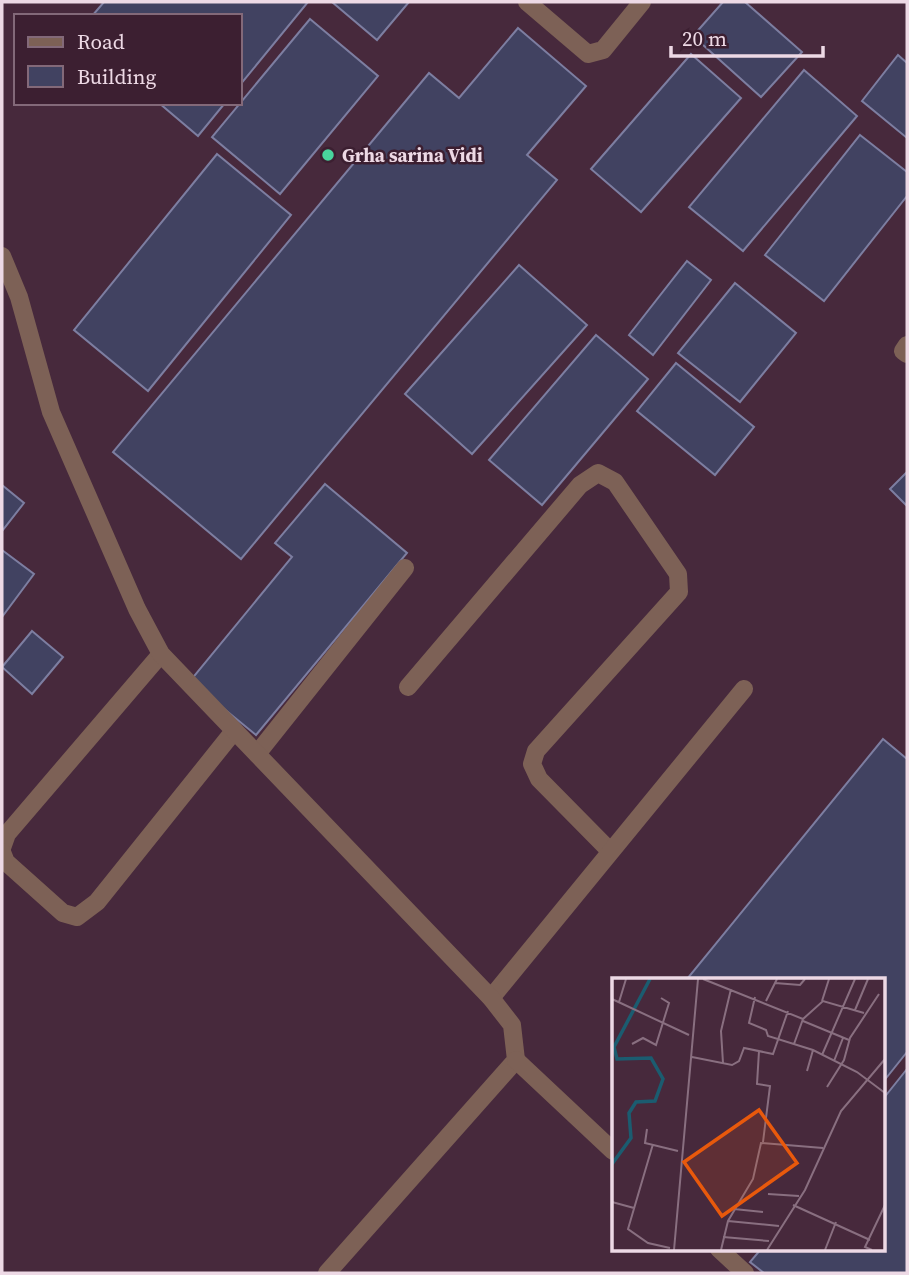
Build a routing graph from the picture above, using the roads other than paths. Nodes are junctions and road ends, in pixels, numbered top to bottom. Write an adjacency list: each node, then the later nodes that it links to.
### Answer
1 (527, 2): 2 (street)
2 (642, 2)
3 (2, 256): 7 (street)
4 (907, 345): 5 (street)
5 (907, 354)
6 (405, 568): 11 (street)
7 (161, 654): 10 (street); 12 (street)
8 (408, 687): 13 (street)
9 (744, 689): 13 (street)
10 (234, 731): 11 (street); 12 (street)
11 (257, 754): 14 (street)
12 (2, 850)
13 (610, 851): 14 (street)
14 (491, 998): 15 (street)
15 (516, 1060): 16 (street); 18 (street)
16 (612, 1150)
17 (720, 1250): 19 (street)
18 (327, 1273)
19 (745, 1273)

